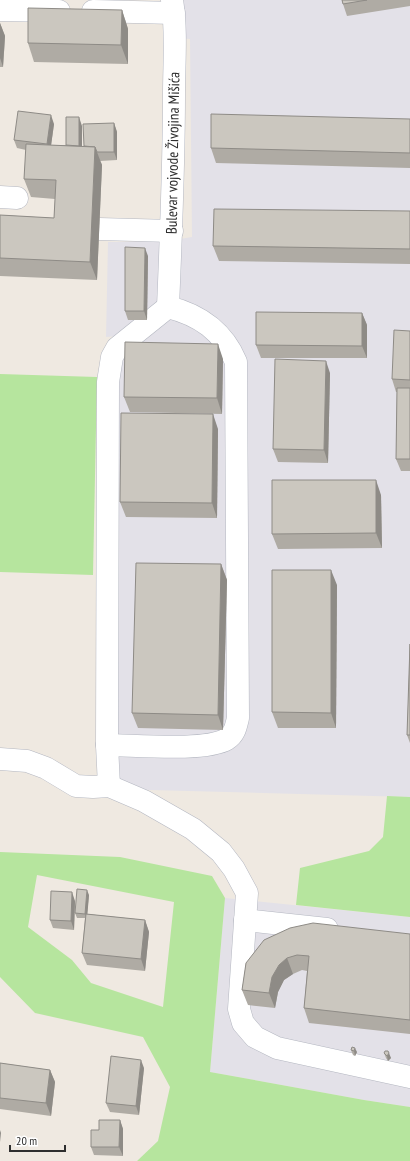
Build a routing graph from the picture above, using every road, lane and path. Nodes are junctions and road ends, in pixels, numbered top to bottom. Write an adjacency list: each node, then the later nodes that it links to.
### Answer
1 (173, 6): 2 (street); 4 (street, Bulevar vojvode Živojina Mišića)
2 (0, 10)
3 (99, 229): 4 (street)
4 (172, 231): 5 (street, Bulevar vojvode Živojina Mišića)
5 (168, 307): 6 (street); 6 (street)
6 (107, 745): 8 (street)
7 (0, 759): 8 (street)
8 (109, 786): 9 (street)
9 (245, 920): 10 (street); 11 (street)
10 (349, 932)
11 (410, 1078)

